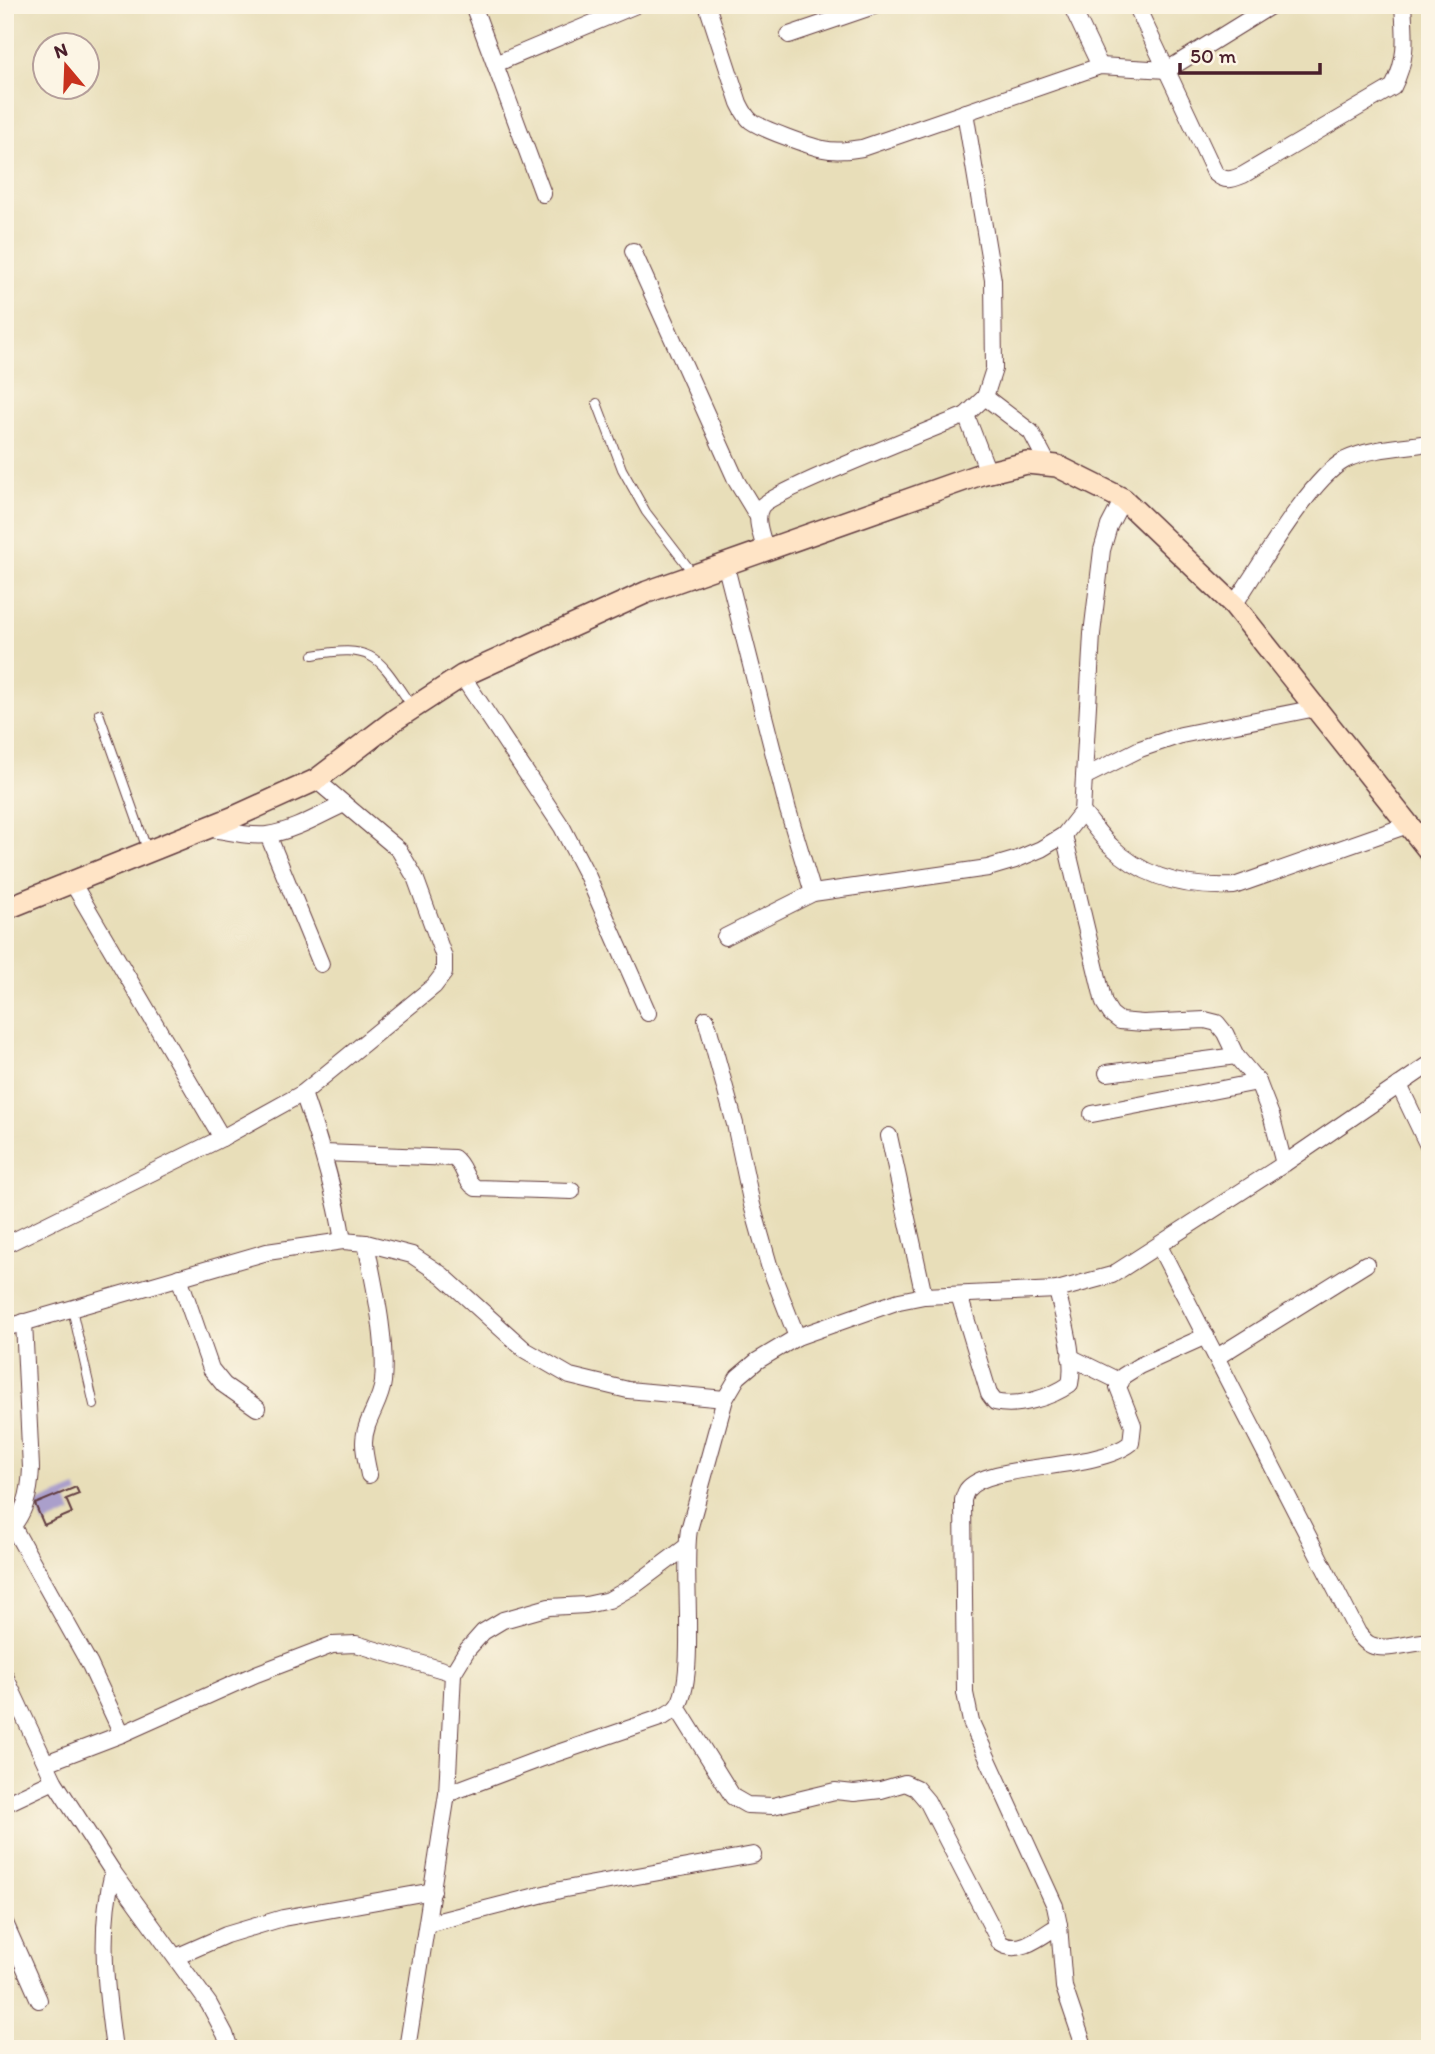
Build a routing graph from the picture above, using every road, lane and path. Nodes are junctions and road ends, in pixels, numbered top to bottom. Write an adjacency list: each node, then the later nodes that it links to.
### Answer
1 (473, 5): 10 (street)
2 (636, 5): 10 (street)
3 (707, 5): 13 (street)
4 (877, 5): 9 (street)
5 (1071, 5): 11 (street)
6 (1136, 5): 12 (street)
7 (1272, 5): 12 (street)
8 (1404, 5): 12 (street)
9 (789, 35)
10 (495, 64): 14 (street)
11 (1100, 66): 12 (street); 13 (street)
12 (1167, 70)
13 (965, 112): 16 (street)
14 (543, 194)
15 (633, 251): 23 (street)
16 (985, 397): 18 (street); 20 (street)
17 (597, 402): 26 (lane)
18 (966, 415): 21 (street); 23 (street)
19 (1430, 443): 27 (street)
20 (1049, 466): 21 (street); 22 (street)
21 (988, 472): 24 (street)
22 (1123, 499): 27 (street); 33 (street)
23 (757, 515): 24 (street)
24 (765, 549): 25 (street)
25 (725, 563): 26 (street); 44 (street)
26 (694, 575): 29 (street)
27 (1234, 605): 31 (street)
28 (313, 655): 30 (lane)
29 (462, 676): 30 (street); 48 (street)
30 (413, 708): 34 (street)
31 (1316, 708): 33 (street); 37 (street)
32 (99, 713): 41 (lane)
33 (1084, 777): 36 (street)
34 (316, 780): 35 (street); 38 (street)
35 (344, 804): 39 (street); 55 (street)
36 (1082, 812): 37 (street); 40 (street)
37 (1408, 825): 42 (street)
38 (207, 828): 39 (street); 41 (street)
39 (268, 835): 47 (street)
40 (1064, 835): 44 (street); 50 (street)
41 (148, 852): 43 (street)
42 (1430, 852)
43 (72, 882): 45 (street); 58 (street)
44 (813, 893): 46 (street)
45 (5, 909)
46 (725, 937)
47 (321, 964)
48 (648, 1013)
49 (706, 1019): 76 (street)
50 (1236, 1056): 52 (street); 53 (street)
51 (1430, 1064): 54 (street)
52 (1107, 1073)
53 (1258, 1082): 56 (street); 61 (street)
54 (1399, 1086): 59 (street); 61 (street)
55 (303, 1093): 58 (street); 60 (street)
56 (1092, 1114)
57 (888, 1136): 70 (street)
58 (222, 1138): 65 (street)
59 (1430, 1150)
60 (324, 1153): 62 (street); 63 (street)
61 (1284, 1164): 66 (street)
62 (572, 1191)
63 (342, 1241): 64 (street); 68 (street)
64 (366, 1243): 80 (street); 83 (street)
65 (5, 1245)
66 (1158, 1246): 69 (street); 75 (street)
67 (1366, 1264): 78 (street)
68 (179, 1277): 72 (street); 82 (street)
69 (1057, 1290): 71 (street); 77 (street)
70 (924, 1296): 71 (street); 76 (street)
71 (959, 1296): 77 (street)
72 (72, 1308): 73 (street); 81 (lane)
73 (24, 1322): 74 (street); 84 (street)
74 (5, 1328)
75 (1206, 1336): 78 (street); 79 (street)
76 (797, 1338): 80 (street)
77 (1070, 1357): 79 (street)
78 (1217, 1357): 86 (street)
79 (1121, 1382): 100 (street)
80 (725, 1399): 85 (street)
81 (94, 1405)
82 (257, 1408)
83 (369, 1475)
84 (9, 1531): 90 (street)
85 (686, 1547): 87 (street); 89 (street)
86 (1430, 1640)
87 (453, 1673): 90 (street); 93 (street)
88 (5, 1676): 91 (street)
89 (677, 1707): 93 (street); 100 (street)
90 (122, 1734): 91 (street)
91 (46, 1763): 92 (street)
92 (54, 1781): 94 (street); 96 (street)
93 (447, 1794): 97 (street)
94 (5, 1804)
95 (753, 1855): 99 (street)
96 (113, 1872): 101 (street); 104 (street)
97 (433, 1891): 99 (street); 101 (street)
98 (5, 1923): 102 (street)
99 (428, 1924): 106 (street)
100 (1059, 1925): 103 (street)
101 (176, 1957): 105 (street)
102 (39, 2000)
103 (1084, 2046)
104 (114, 2049)
105 (230, 2049)
106 (407, 2049)

